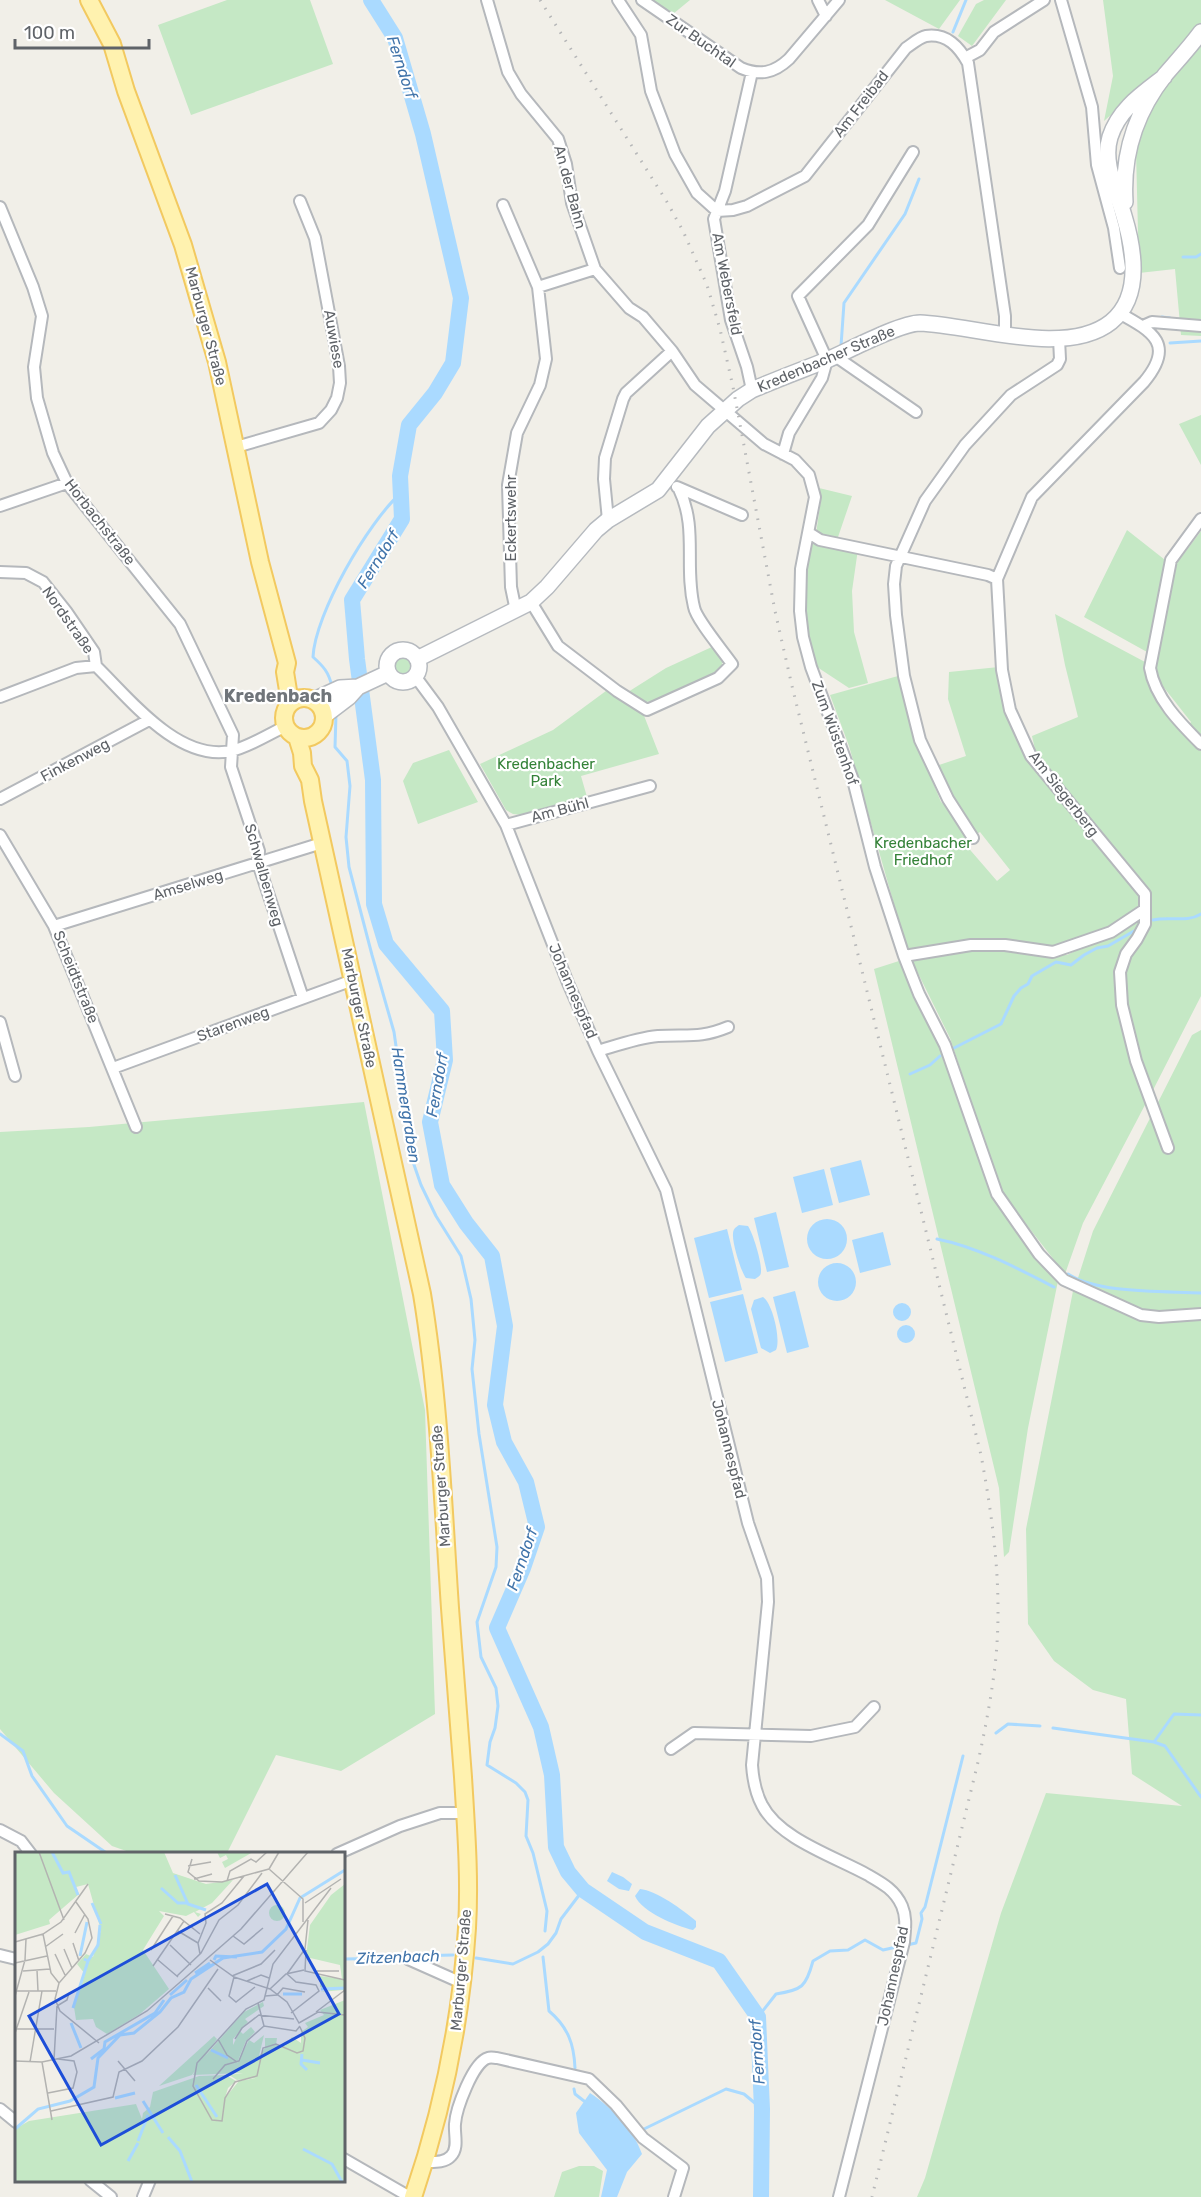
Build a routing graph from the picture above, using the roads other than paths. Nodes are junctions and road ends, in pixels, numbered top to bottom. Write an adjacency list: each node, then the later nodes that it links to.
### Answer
1 (89, 0): 32 (main road, Marburger Straße)
2 (487, 0): 20 (street, An der Bahn)
3 (618, 0): 17 (street)
4 (642, 0): 12 (street, Zur Buchtal)
5 (818, 0): 9 (street)
6 (839, 0): 9 (street, Zur Buchtal)
7 (1044, 0): 11 (street)
8 (1061, 0): 18 (street)
9 (826, 16): 12 (street, Zur Buchtal)
10 (1201, 32): 18 (main road, Kredenbacher Straße)
11 (965, 58): 17 (street, Am Freibad); 25 (street)
12 (752, 72): 17 (street, Am Webersfeld)
13 (913, 152): 28 (street)
14 (300, 201): 32 (street, Auwiese)
15 (502, 204): 21 (street, Eckertswehr)
16 (0, 207): 34 (street, Horbachstraße)
17 (717, 211): 29 (street, Am Webersfeld)
18 (1118, 215): 19 (street); 22 (main road, Kredenbacher Straße)
19 (1120, 268)
20 (595, 269): 21 (street); 27 (street, An der Bahn)
21 (538, 287): 45 (street, Eckertswehr)
22 (1119, 313): 23 (street, Am Siegerberg); 26 (main road, Kredenbacher Straße)
23 (1143, 326): 24 (street); 43 (street, Am Siegerberg)
24 (1201, 326)
25 (1005, 335): 26 (main road, Kredenbacher Straße); 28 (main road, Kredenbacher Straße)
26 (1059, 339): 41 (street)
27 (672, 351): 30 (street, An der Bahn); 39 (street)
28 (831, 358): 29 (main road, Kredenbacher Straße); 31 (street); 33 (street)
29 (752, 390): 30 (main road, Kredenbacher Straße)
30 (724, 410): 33 (street, Zum Wüstenhof); 35 (main road, Kredenbacher Straße)
31 (916, 412)
32 (236, 447): 52 (main road, Marburger Straße)
33 (783, 454): 40 (street, Zum Wüstenhof)
34 (67, 483): 36 (street); 57 (street, Horbachstraße)
35 (673, 485): 37 (street); 39 (main road, Kredenbacher Straße); 44 (street)
36 (0, 506)
37 (742, 515)
38 (1201, 519): 56 (street)
39 (608, 520): 44 (main road, Kredenbacher Straße)
40 (809, 533): 41 (street); 67 (street, Zum Wüstenhof)
41 (899, 557): 43 (street); 62 (street)
42 (0, 572): 47 (street, Nordstraße)
43 (997, 579): 65 (street, Am Siegerberg)
44 (531, 602): 45 (main road, Kredenbacher Straße)
45 (516, 611): 46 (main road, Kredenbacher Straße)
46 (417, 659): 48 (main road); 49 (main road)
47 (96, 666): 51 (street); 54 (street)
48 (388, 673): 49 (main road); 50 (main road)
49 (415, 676): 60 (street, Johannespfad)
50 (358, 687): 52 (main road); 53 (main road)
51 (0, 697)
52 (303, 700): 53 (main road); 55 (main road)
53 (324, 716): 55 (main road)
54 (149, 720): 57 (street); 59 (street, Finkenweg)
55 (299, 733): 57 (street); 63 (main road, Marburger Straße)
56 (1201, 744)
57 (232, 751): 64 (street, Schwalbenweg)
58 (650, 786): 60 (street, Am Bühl)
59 (0, 799)
60 (506, 825): 72 (street, Johannespfad)
61 (0, 835): 66 (street, Scheidtstraße)
62 (973, 838)
63 (322, 843): 64 (street, Amselweg); 68 (main road, Marburger Straße)
64 (258, 863): 66 (street, Amselweg); 69 (street, Schwalbenweg)
65 (1144, 910): 67 (street); 76 (street, Am Siegerberg)
66 (54, 926): 73 (street, Scheidtstraße)
67 (904, 956): 77 (street, Zum Wüstenhof)
68 (353, 980): 69 (street, Starenweg); 81 (main road, Marburger Straße)
69 (303, 998): 73 (street, Starenweg)
70 (0, 1022): 74 (street)
71 (728, 1027): 72 (street)
72 (598, 1051): 79 (street, Johannespfad)
73 (113, 1068): 75 (street, Scheidtstraße)
74 (15, 1076)
75 (136, 1127)
76 (1168, 1148)
77 (1201, 1314)
78 (874, 1707): 79 (street)
79 (754, 1733): 80 (street); 99 (street, Johannespfad)
80 (671, 1749)
81 (465, 1813): 84 (street); 88 (main road, Marburger Straße)
82 (0, 1830): 83 (street)
83 (29, 1852)
84 (342, 1852)
85 (0, 1955): 86 (street)
86 (15, 1959)
87 (408, 1959): 88 (street)
88 (462, 1983): 92 (main road, Marburger Straße)
89 (0, 2109): 90 (street)
90 (15, 2121)
91 (345, 2160): 97 (street)
92 (425, 2162): 97 (main road, Marburger Straße); 98 (street)
93 (91, 2182): 95 (street)
94 (150, 2182): 96 (street)
95 (111, 2197)
96 (143, 2197)
97 (412, 2197)
98 (674, 2197)
99 (839, 2197)

